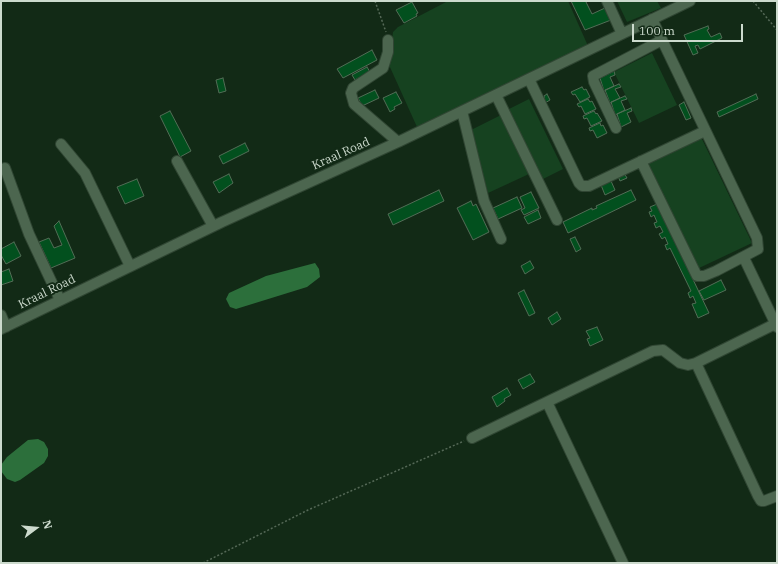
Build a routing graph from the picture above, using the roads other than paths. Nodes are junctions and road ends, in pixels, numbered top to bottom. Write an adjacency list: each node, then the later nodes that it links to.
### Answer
1 (607, 1): 4 (street)
2 (690, 1): 3 (street, Kraal Road)
3 (652, 20): 4 (street, Kraal Road); 6 (street)
4 (622, 34): 7 (street, Kraal Road)
5 (388, 40): 12 (street)
6 (662, 40): 10 (street); 11 (street)
7 (529, 79): 8 (street, Kraal Road); 15 (street)
8 (496, 95): 9 (street, Kraal Road); 17 (street)
9 (462, 111): 12 (street, Kraal Road); 19 (street)
10 (616, 128)
11 (705, 131): 15 (street); 20 (street)
12 (398, 142): 18 (street, Kraal Road)
13 (61, 144): 21 (street)
14 (177, 160): 18 (street)
15 (641, 161): 20 (street)
16 (5, 168): 22 (street)
17 (557, 220)
18 (213, 226): 21 (street, Kraal Road)
19 (501, 239)
20 (744, 258): 24 (street)
21 (130, 266): 22 (street, Kraal Road)
22 (60, 300): 25 (street, Kraal Road)
23 (1, 315): 25 (street)
24 (776, 326): 26 (street)
25 (4, 328)
26 (696, 363): 27 (street); 29 (street)
27 (546, 402): 28 (street); 30 (street)
28 (472, 438)
29 (777, 496)
30 (623, 563)

